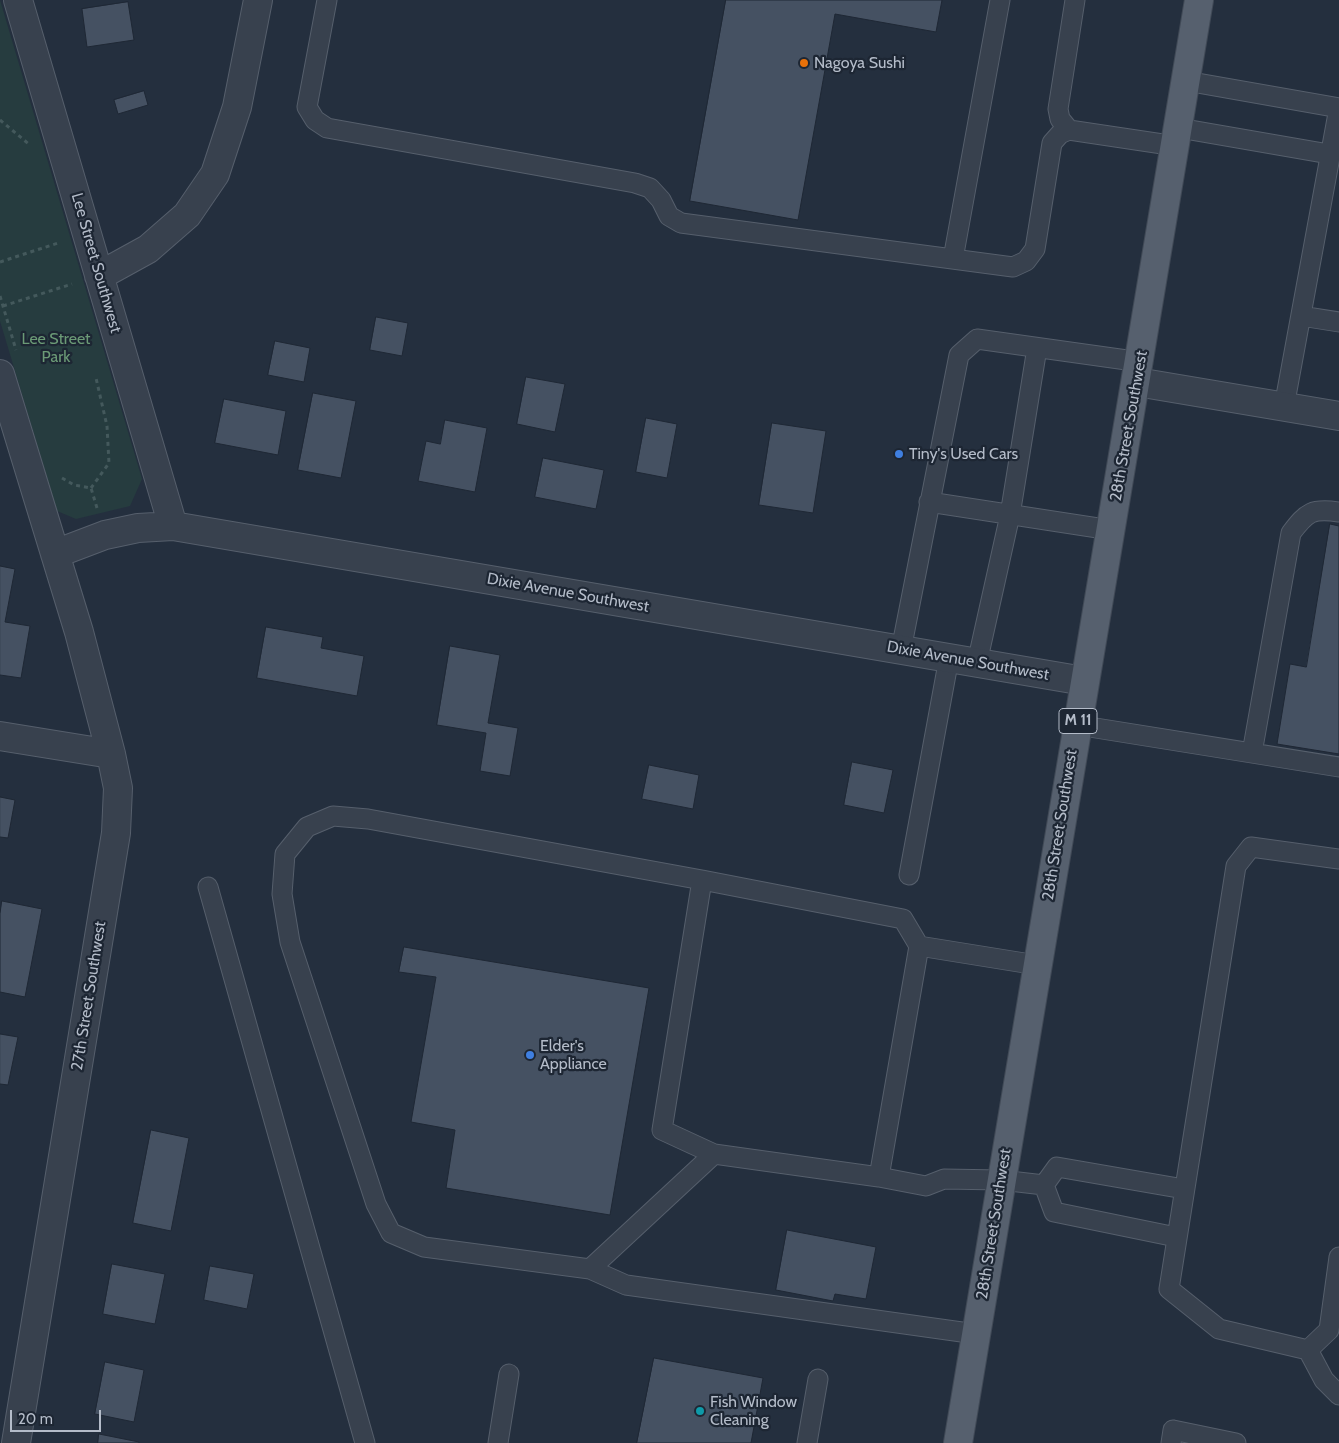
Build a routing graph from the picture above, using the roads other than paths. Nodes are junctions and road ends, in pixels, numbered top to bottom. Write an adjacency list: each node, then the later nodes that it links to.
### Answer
1 (18, 0): 13 (street, Lee Street Southwest)
2 (258, 0): 13 (street)
3 (326, 0): 12 (lane)
4 (1000, 0): 12 (lane)
5 (1075, 0): 9 (lane)
6 (1200, 0): 7 (main road, 28th Street Southwest / M 11)
7 (1186, 81): 8 (lane); 10 (main road, 28th Street Southwest / M 11)
8 (1339, 108): 11 (lane)
9 (1069, 130): 10 (lane); 12 (lane)
10 (1178, 137): 11 (lane); 17 (main road, 28th Street Southwest / M 11)
11 (1329, 154): 14 (lane)
12 (953, 259)
13 (99, 276): 24 (street, Lee Street Southwest)
14 (1301, 316): 15 (lane); 19 (lane)
15 (1339, 322)
16 (1037, 348): 17 (lane); 21 (lane); 23 (lane)
17 (1139, 372): 19 (street); 25 (main road, 28th Street Southwest / M 11)
18 (0, 374): 26 (street)
19 (1284, 407): 20 (street)
20 (1339, 416)
21 (929, 502): 23 (lane); 27 (lane)
22 (1339, 512): 33 (lane)
23 (1010, 514): 25 (lane); 29 (lane)
24 (173, 526): 26 (street, Dixie Avenue Southwest); 27 (street, Dixie Avenue Southwest)
25 (1111, 530): 30 (main road, 28th Street Southwest / M 11)
26 (55, 554): 34 (street, 27th Street Southwest)
27 (901, 650): 28 (street, Dixie Avenue Southwest)
28 (949, 658): 29 (street, Dixie Avenue Southwest); 37 (lane)
29 (977, 663): 30 (street, Dixie Avenue Southwest)
30 (1084, 681): 31 (main road, 28th Street Southwest / M 11)
31 (1077, 724): 33 (lane); 41 (main road, 28th Street Southwest / M 11)
32 (0, 736): 34 (street)
33 (1252, 753): 35 (lane)
34 (112, 754): 55 (street, 27th Street Southwest)
35 (1339, 767)
36 (1339, 859): 46 (lane)
37 (909, 875)
38 (702, 880): 40 (lane); 42 (lane); 49 (lane)
39 (208, 887): 56 (lane)
40 (918, 946): 41 (lane); 43 (lane)
41 (1037, 965): 44 (main road, 28th Street Southwest / M 11)
42 (714, 1154): 43 (lane); 49 (lane)
43 (879, 1177): 44 (lane)
44 (1001, 1180): 45 (lane); 50 (main road, 28th Street Southwest / M 11)
45 (1044, 1185): 46 (lane); 47 (lane)
46 (1184, 1189): 47 (lane)
47 (1176, 1237): 51 (lane)
48 (1339, 1258): 51 (lane)
49 (590, 1269): 50 (lane)
50 (976, 1334): 59 (main road, 28th Street Southwest / M 11)
51 (1308, 1350): 54 (lane)
52 (509, 1374): 57 (lane)
53 (818, 1379): 58 (lane)
54 (1339, 1395)
55 (16, 1443)
56 (365, 1443)
57 (498, 1443)
58 (807, 1443)
59 (958, 1443)
60 (1171, 1443): 61 (lane)
61 (1236, 1443)

